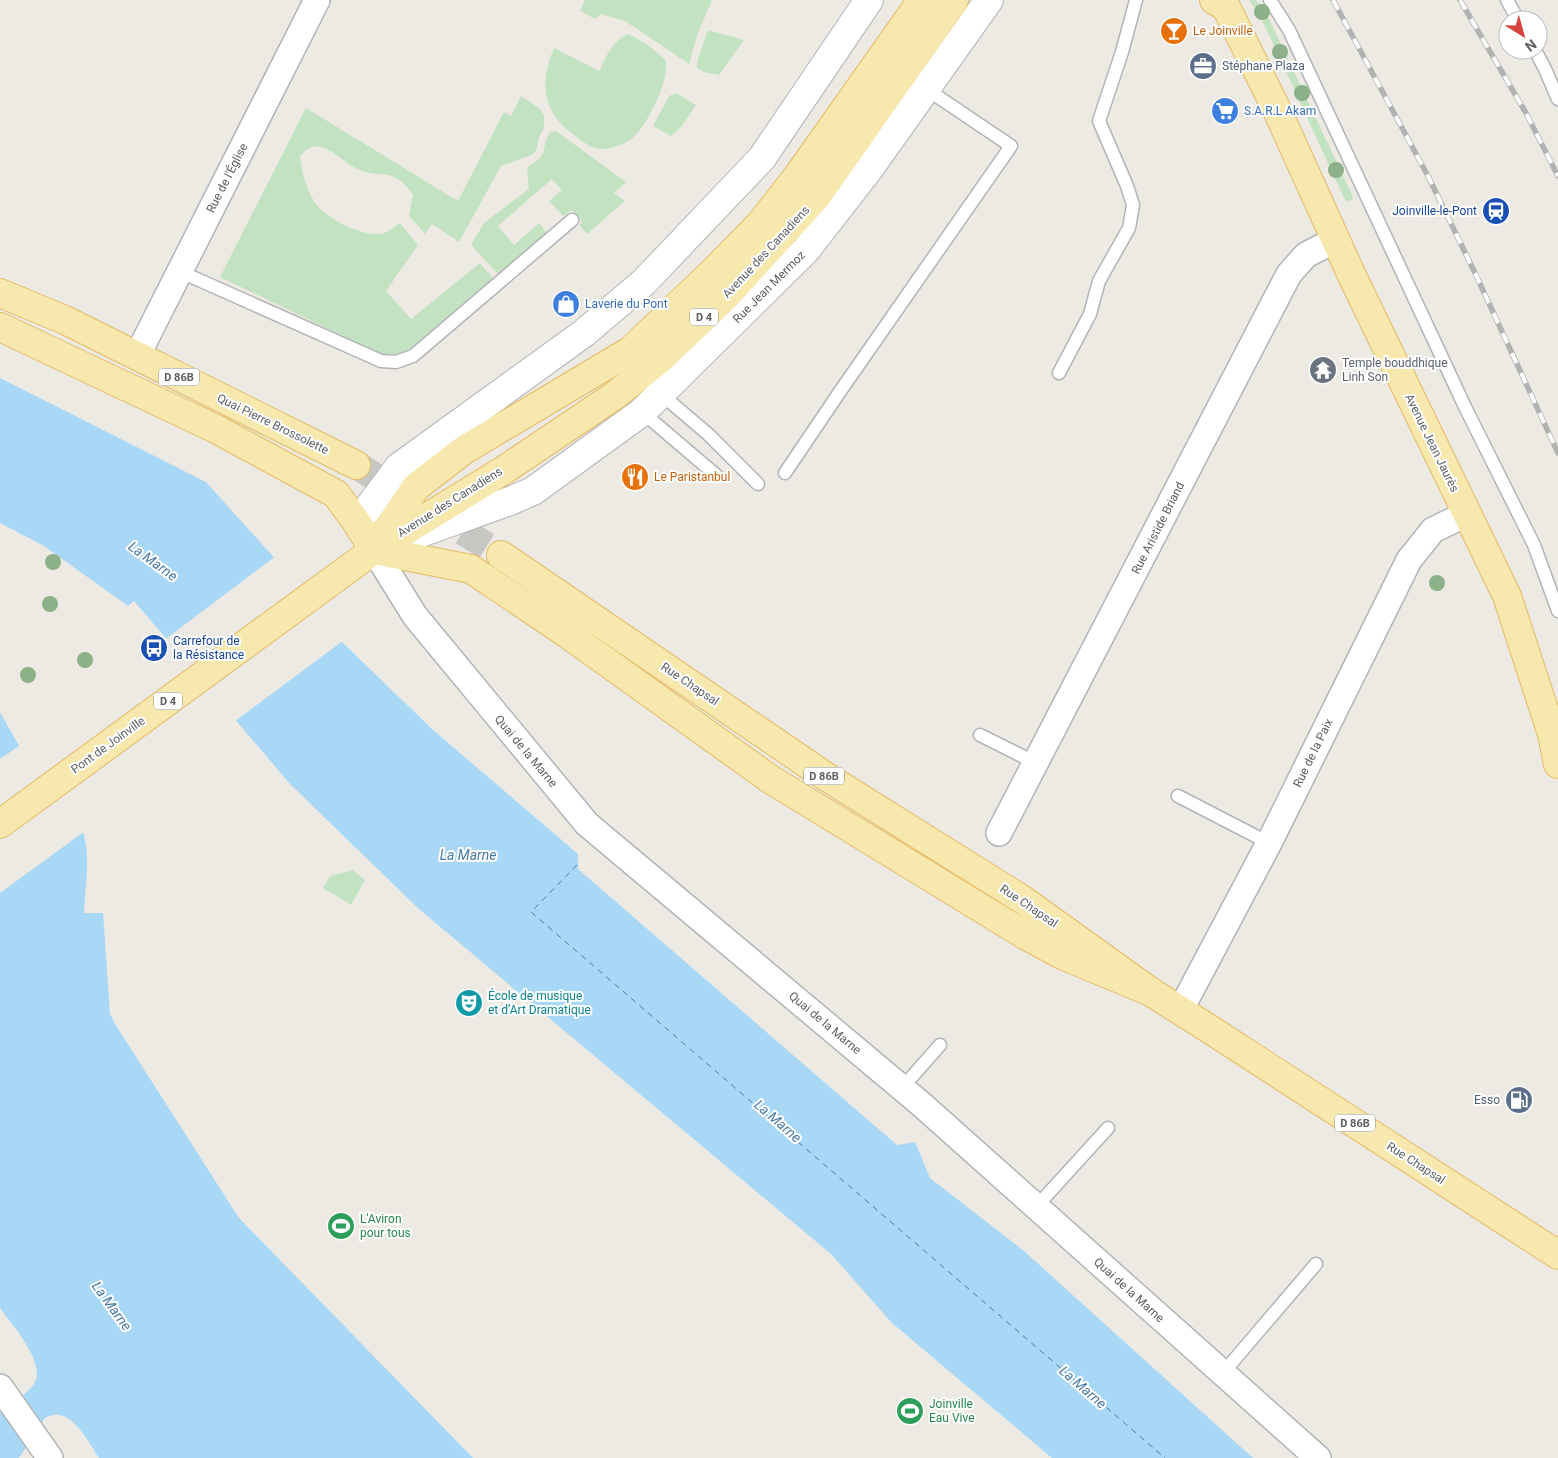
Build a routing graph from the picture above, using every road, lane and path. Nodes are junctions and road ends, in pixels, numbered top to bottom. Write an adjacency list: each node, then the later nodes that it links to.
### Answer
1 (317, 0): 14 (street, Rue de l'Église)
2 (869, 0): 25 (street)
3 (922, 0): 26 (main road, Avenue des Canadiens / D 4)
4 (954, 0): 26 (main road, Avenue des Canadiens / D 4)
5 (989, 0): 10 (street, Rue Jean Mermoz)
6 (1136, 0): 18 (lane)
7 (1214, 0): 13 (main road, Avenue Jean Jaurès)
8 (1270, 0): 28 (lane)
9 (1540, 60): 11 (lane)
10 (925, 88): 19 (street, Rue Jean Mermoz); 21 (lane)
11 (1558, 98)
12 (572, 220): 14 (lane)
13 (1335, 240): 24 (main road, Avenue Jean Jaurès); 31 (street, Rue Aristide Briand)
14 (181, 272): 17 (street, Rue de l'Église)
15 (0, 293): 17 (main road, Quai Pierre Brossolette / D 86B)
16 (0, 327): 25 (main road)
17 (137, 356): 20 (main road, Quai Pierre Brossolette / D 86B)
18 (1059, 373)
19 (651, 403): 22 (lane); 23 (lane); 26 (street, Rue Jean Mermoz)
20 (356, 465)
21 (785, 473)
22 (716, 475)
23 (758, 484)
24 (1466, 514): 29 (main road, Avenue Jean Jaurès); 36 (street, Rue de la Paix)
25 (358, 523): 26 (main road)
26 (374, 550): 34 (main road, Pont de Joinville / D 4); 37 (main road); 40 (street, Quai de la Marne)
27 (501, 555): 37 (main road, Rue Chapsal / D 86B)
28 (1558, 611)
29 (1555, 733): 32 (main road, Avenue Jean Jaurès)
30 (980, 735): 31 (lane)
31 (1036, 763): 35 (street, Rue Aristide Briand)
32 (1558, 764)
33 (1178, 796): 36 (lane)
34 (0, 824)
35 (999, 833)
36 (1269, 843): 38 (street, Rue de la Paix)
37 (1151, 992): 38 (main road, Rue Chapsal / D 86B)
38 (1180, 1011): 43 (main road, Rue Chapsal / D 86B)
39 (940, 1045): 40 (lane)
40 (902, 1088): 42 (street, Quai de la Marne)
41 (1108, 1128): 42 (lane)
42 (1036, 1207): 45 (street, Quai de la Marne)
43 (1558, 1255)
44 (1316, 1264): 45 (lane)
45 (1223, 1373): 48 (street, Quai de la Marne)
46 (2, 1389): 47 (street)
47 (48, 1455)
48 (1318, 1458)

